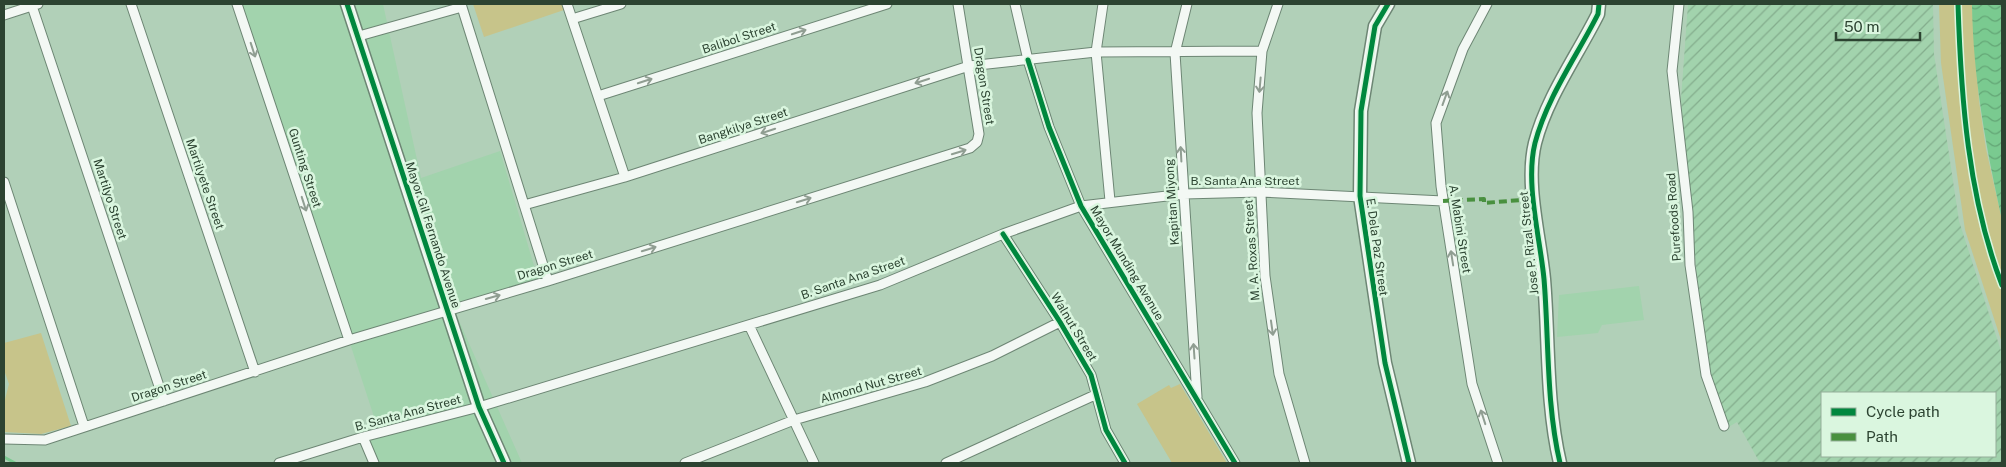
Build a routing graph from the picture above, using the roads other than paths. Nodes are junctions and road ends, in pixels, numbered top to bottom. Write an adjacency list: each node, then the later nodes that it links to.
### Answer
1 (131, 4): 42 (street, Martilyete Street)
2 (237, 4): 41 (street, Gunting Street, one-way to 41)
3 (567, 4): 19 (street)
4 (621, 4): 19 (street)
5 (887, 4): 26 (street, Balibol Street, one-way to 5)
6 (958, 4): 25 (street, Dragon Street)
7 (1015, 4): 24 (street, Mayor Munding Avenue)
8 (1102, 4): 22 (street)
9 (1187, 4): 23 (street, Kapitan Miyong)
10 (1278, 4): 21 (street, M. A. Roxas Street)
11 (1388, 4): 31 (street, E. Dela Paz Street)
12 (1486, 4): 33 (street, A. Mabini Street, one-way to 12)
13 (1599, 4): 63 (street, Jose P. Rizal Street)
14 (1679, 4): 49 (street, Purefoods Road)
15 (35, 5): 18 (street); 45 (street, Martilyo Street)
16 (462, 5): 20 (street); 34 (street)
17 (349, 6): 20 (street, Mayor Gil Fernando Avenue)
18 (4, 15)
19 (572, 19): 26 (street)
20 (359, 36): 38 (street, Mayor Gil Fernando Avenue)
21 (1262, 51): 23 (street, Bangkilya Street); 29 (street, M. A. Roxas Street, one-way to 29)
22 (1096, 52): 23 (street, Bangkilya Street); 24 (street, Bangkilya Street); 32 (street)
23 (1175, 53): 30 (street, Kapitan Miyong, one-way to 23)
24 (1028, 60): 25 (street, Bangkilya Street); 35 (street, Mayor Munding Avenue)
25 (969, 66): 27 (street, Bangkilya Street, one-way to 27); 37 (street, Dragon Street, one-way to 25)
26 (598, 96): 27 (street)
27 (625, 177): 34 (street, Bangkilya Street)
28 (4, 182): 48 (street)
29 (1260, 192): 30 (street, B. Santa Ana Street); 31 (street, B. Santa Ana Street); 60 (street, M. A. Roxas Street, one-way to 60)
30 (1184, 194): 32 (street, B. Santa Ana Street); 44 (street, Kapitan Miyong, one-way to 30)
31 (1360, 196): 33 (street, B. Santa Ana Street); 61 (street, E. Dela Paz Street)
32 (1110, 201): 35 (street, B. Santa Ana Street)
33 (1443, 201): 62 (street, A. Mabini Street, one-way to 33)
34 (524, 205): 37 (street)
35 (1081, 206): 36 (street, B. Santa Ana Street); 44 (street, Mayor Munding Avenue)
36 (1003, 234): 39 (street, Walnut Street); 40 (street, B. Santa Ana Street)
37 (548, 281): 38 (street, Dragon Street, one-way to 37)
38 (446, 310): 41 (street, Dragon Street); 46 (street, Mayor Gil Fernando Avenue)
39 (1060, 322): 43 (street, Walnut Street); 47 (street, Almond Nut Street)
40 (749, 325): 46 (street, B. Santa Ana Street); 47 (street)
41 (349, 340): 42 (street, Dragon Street)
42 (255, 372): 45 (street, Dragon Street)
43 (1095, 395): 57 (street); 58 (street, Walnut Street)
44 (1197, 400): 59 (street, Mayor Munding Avenue)
45 (164, 401): 48 (street, Dragon Street)
46 (479, 407): 50 (street, B. Santa Ana Street); 54 (street, Mayor Gil Fernando Avenue)
47 (794, 420): 55 (street, Almond Nut Street); 56 (street)
48 (84, 426): 51 (street, Dragon Street)
49 (1724, 426)
50 (363, 437): 52 (street, B. Santa Ana Street); 53 (street)
51 (4, 439)
52 (279, 463)
53 (374, 463)
54 (504, 463)
55 (685, 463)
56 (814, 463)
57 (946, 463)
58 (1125, 463)
59 (1235, 463)
60 (1305, 463)
61 (1409, 463)
62 (1498, 463)
63 (1560, 463)

